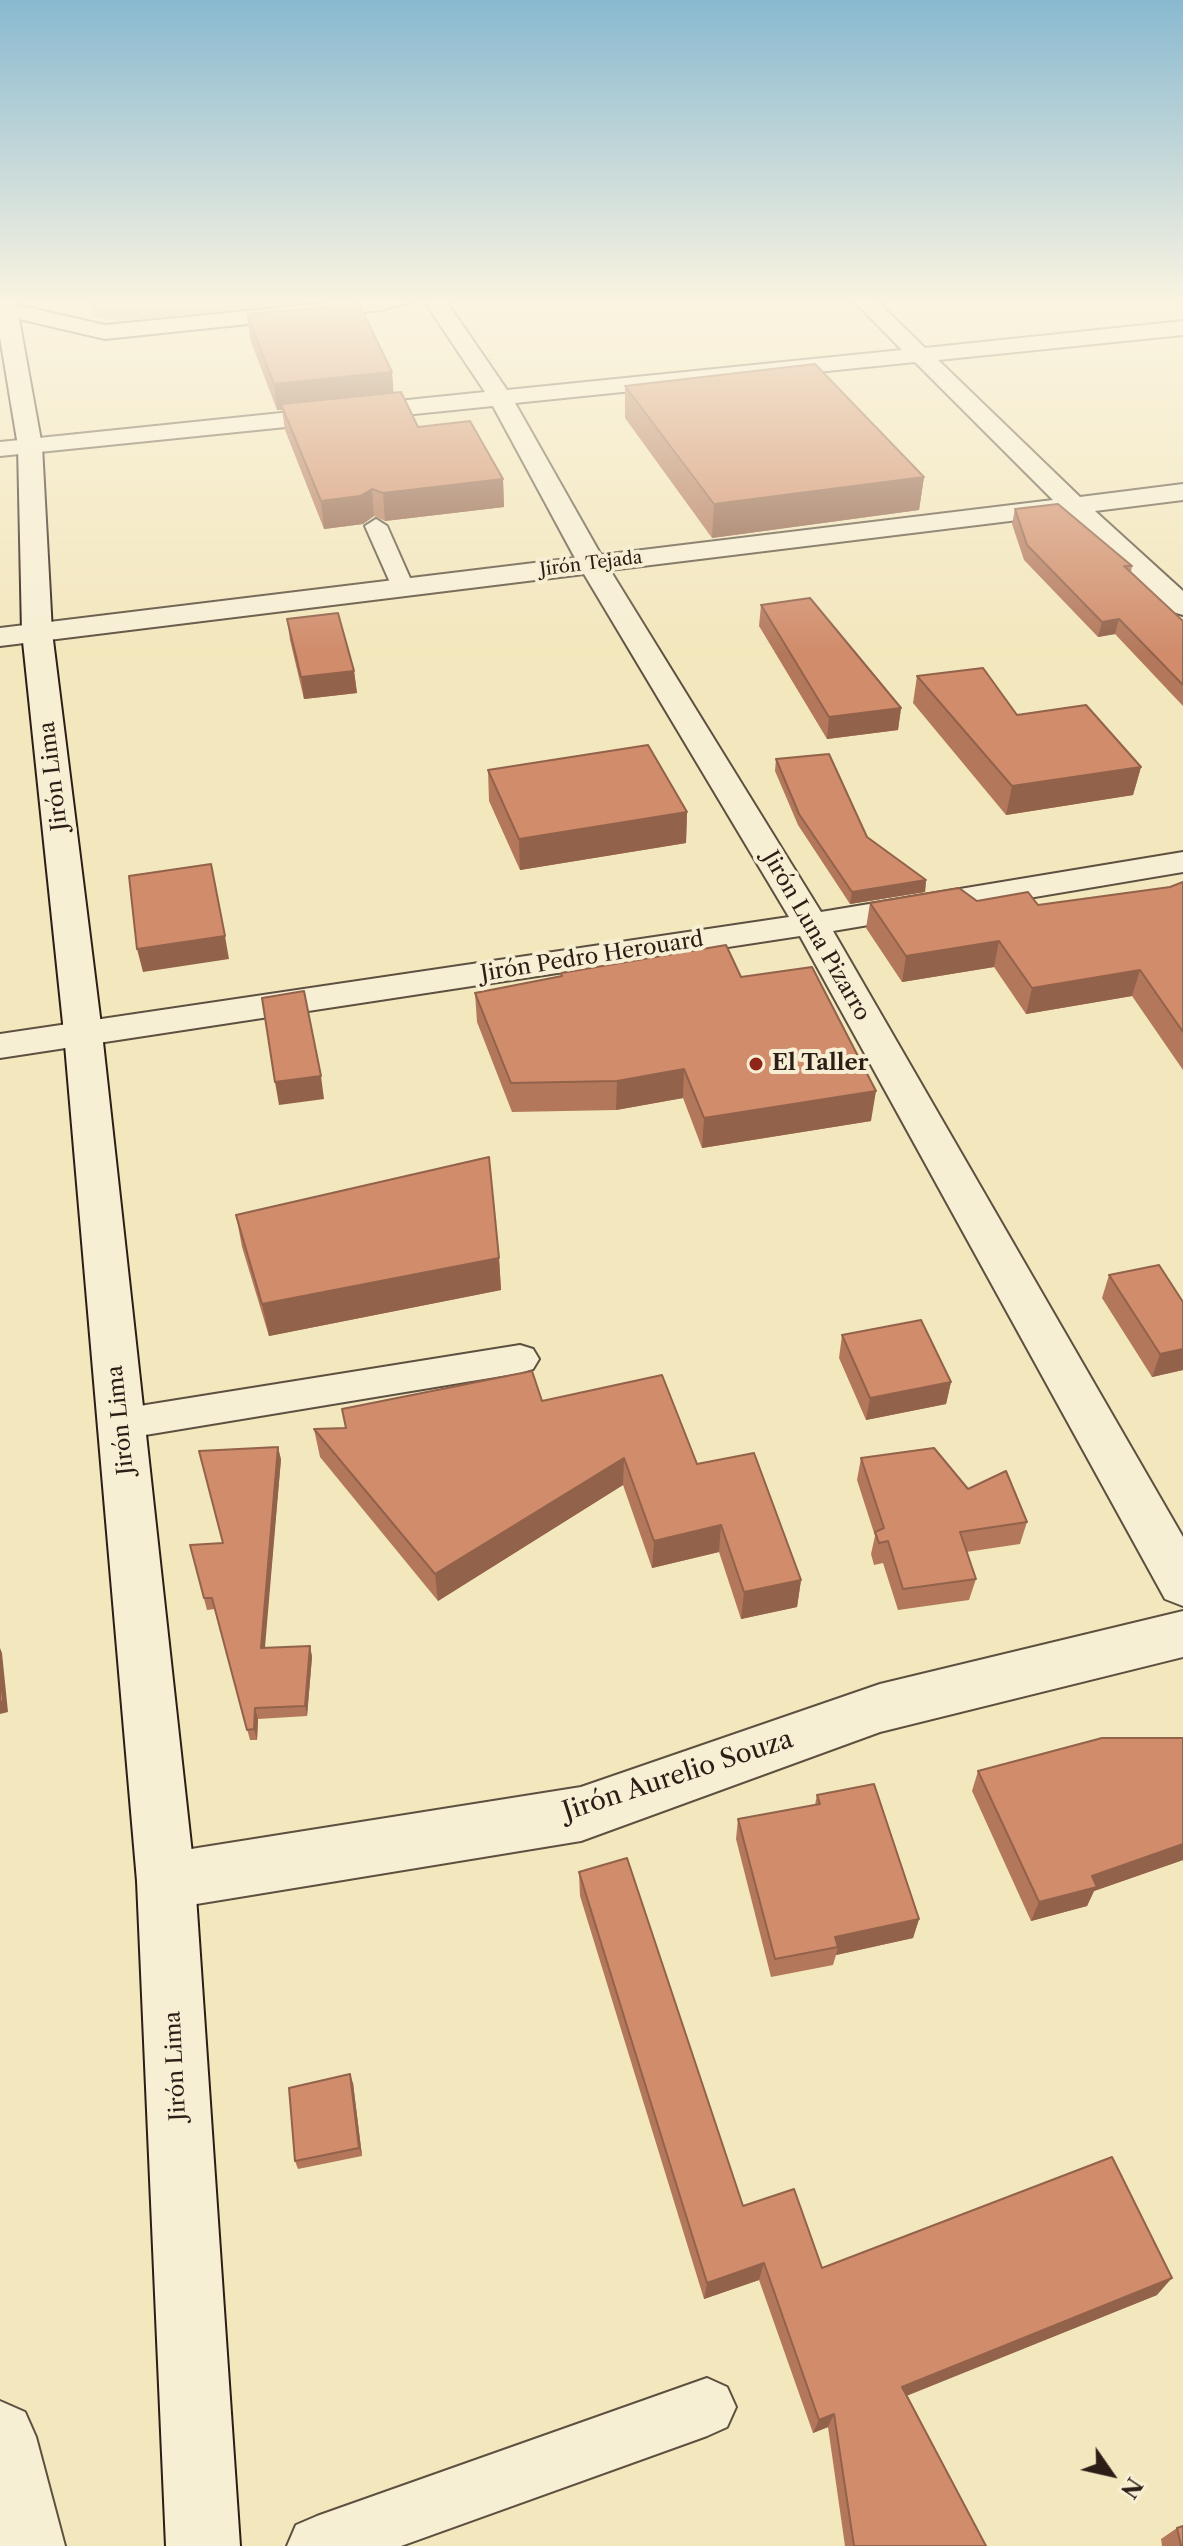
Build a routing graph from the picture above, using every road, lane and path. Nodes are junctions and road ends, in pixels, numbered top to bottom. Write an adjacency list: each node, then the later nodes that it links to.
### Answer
1 (14, 417): 5 (street, Jirón Lima)
2 (308, 417): 5 (street)
3 (511, 417): 9 (street, Jirón Luna Pizarro)
4 (982, 417): 7 (street)
5 (15, 447): 12 (street, Jirón Lima)
6 (1183, 492): 7 (street, Jirón Tejada)
7 (1073, 505): 9 (street, Jirón Tejada); 11 (street)
8 (376, 526): 10 (lane)
9 (592, 564): 10 (street, Jirón Tejada); 15 (street, Jirón Luna Pizarro)
10 (403, 587): 12 (street, Jirón Tejada)
11 (1183, 606)
12 (37, 632): 13 (street, Jirón Tejada); 16 (street, Jirón Lima)
13 (0, 637)
14 (1183, 862): 15 (street, Jirón Pedro Herouard)
15 (811, 924): 16 (street, Jirón Pedro Herouard); 20 (street, Jirón Luna Pizarro)
16 (83, 1033): 17 (street, Jirón Pedro Herouard); 19 (street, Jirón Lima)
17 (0, 1046)
18 (520, 1359): 19 (lane)
19 (121, 1424): 22 (street, Jirón Lima)
20 (1183, 1584)
21 (1183, 1634): 22 (street, Jirón Aurelio Souza)
22 (166, 1881): 26 (street, Jirón Lima)
23 (707, 2407): 27 (lane)
24 (0, 2437): 25 (street)
25 (28, 2546)
26 (203, 2546)
27 (317, 2546)

